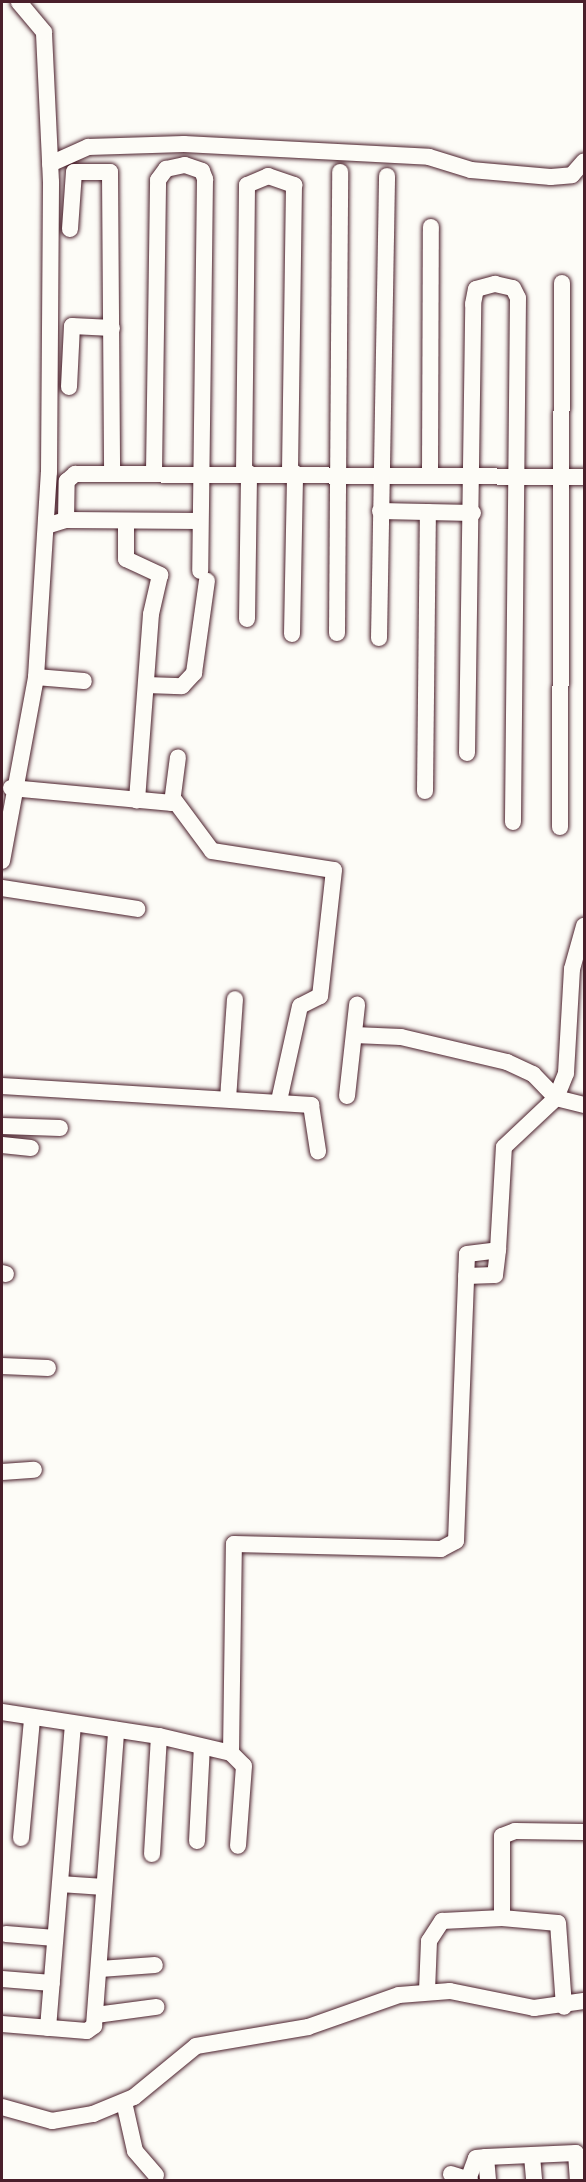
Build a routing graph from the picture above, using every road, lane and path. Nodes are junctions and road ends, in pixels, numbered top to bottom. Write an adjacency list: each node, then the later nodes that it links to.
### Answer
1 (19, 2): 3 (street)
2 (585, 161): 3 (street)
3 (50, 164): 29 (street)
4 (340, 172): 16 (street)
5 (387, 176): 17 (street)
6 (431, 227): 18 (street)
7 (70, 229): 9 (street)
8 (562, 283): 21 (street)
9 (112, 328): 10 (street); 11 (street)
10 (69, 387)
11 (112, 472): 12 (street); 26 (street)
12 (154, 472): 13 (street); 13 (street)
13 (201, 472): 14 (street); 28 (street)
14 (247, 473): 15 (street); 15 (street); 30 (street)
15 (293, 473): 16 (street); 32 (street)
16 (339, 473): 17 (street); 31 (street)
17 (380, 473): 18 (street); 23 (street)
18 (430, 474): 19 (street)
19 (473, 474): 20 (street); 20 (street); 25 (street)
20 (516, 474): 21 (street); 43 (street)
21 (560, 476): 22 (street); 44 (street)
22 (585, 477)
23 (380, 511): 24 (street); 33 (street)
24 (428, 512): 25 (street); 40 (street)
25 (473, 513): 37 (street)
26 (66, 520): 27 (street); 29 (street)
27 (126, 521): 28 (street); 36 (street)
28 (200, 521): 36 (street)
29 (46, 526): 34 (street)
30 (247, 619)
31 (337, 633)
32 (292, 634)
33 (379, 638)
34 (36, 677): 35 (street); 39 (street)
35 (84, 681)
36 (146, 685): 41 (street)
37 (467, 753)
38 (178, 757): 42 (street)
39 (11, 788): 41 (street); 45 (street)
40 (425, 791)
41 (137, 800): 42 (street)
42 (175, 801): 56 (street)
43 (513, 822)
44 (560, 827)
45 (2, 861)
46 (2, 888): 47 (street)
47 (137, 909)
48 (585, 926): 54 (street)
49 (235, 999): 55 (street)
50 (357, 1005): 51 (street)
51 (354, 1035): 53 (street); 54 (street)
52 (2, 1086): 55 (street)
53 (347, 1096)
54 (556, 1098): 57 (street); 63 (street)
55 (228, 1099): 56 (street)
56 (279, 1101): 62 (street)
57 (585, 1105)
58 (2, 1126): 59 (street)
59 (60, 1128)
60 (2, 1144): 61 (street)
61 (31, 1148)
62 (318, 1151)
63 (498, 1250): 64 (street); 64 (street)
64 (466, 1276): 75 (street)
65 (2, 1366): 66 (street)
66 (48, 1368)
67 (34, 1470): 68 (street)
68 (2, 1472)
69 (2, 1712): 70 (street)
70 (32, 1719): 71 (street); 77 (street)
71 (73, 1726): 72 (street); 81 (street)
72 (116, 1730): 73 (street); 82 (street)
73 (159, 1736): 74 (street); 80 (street)
74 (202, 1747): 75 (street); 78 (street)
75 (231, 1753): 79 (street)
76 (585, 1832): 83 (street)
77 (21, 1838)
78 (196, 1841)
79 (238, 1846)
80 (152, 1854)
81 (60, 1884): 82 (street); 85 (street)
82 (104, 1887): 87 (street)
83 (502, 1918): 90 (street); 93 (street)
84 (6, 1934): 85 (street)
85 (55, 1938): 89 (street)
86 (155, 1965): 87 (street)
87 (100, 1969): 94 (street)
88 (2, 1979): 89 (street)
89 (52, 1983): 96 (street)
90 (427, 1991): 93 (street); 97 (street)
91 (585, 2001): 93 (street)
92 (156, 2007): 94 (street)
93 (564, 2007)
94 (96, 2015): 96 (street)
95 (2, 2024): 96 (street)
96 (48, 2028)
97 (124, 2102): 98 (street); 102 (street)
98 (2, 2107)
99 (532, 2156): 100 (street); 105 (street); 106 (street)
100 (486, 2157): 103 (street); 104 (street)
101 (451, 2174): 103 (street)
102 (156, 2175)
103 (469, 2180)
104 (488, 2181)
105 (534, 2181)
106 (578, 2181)

